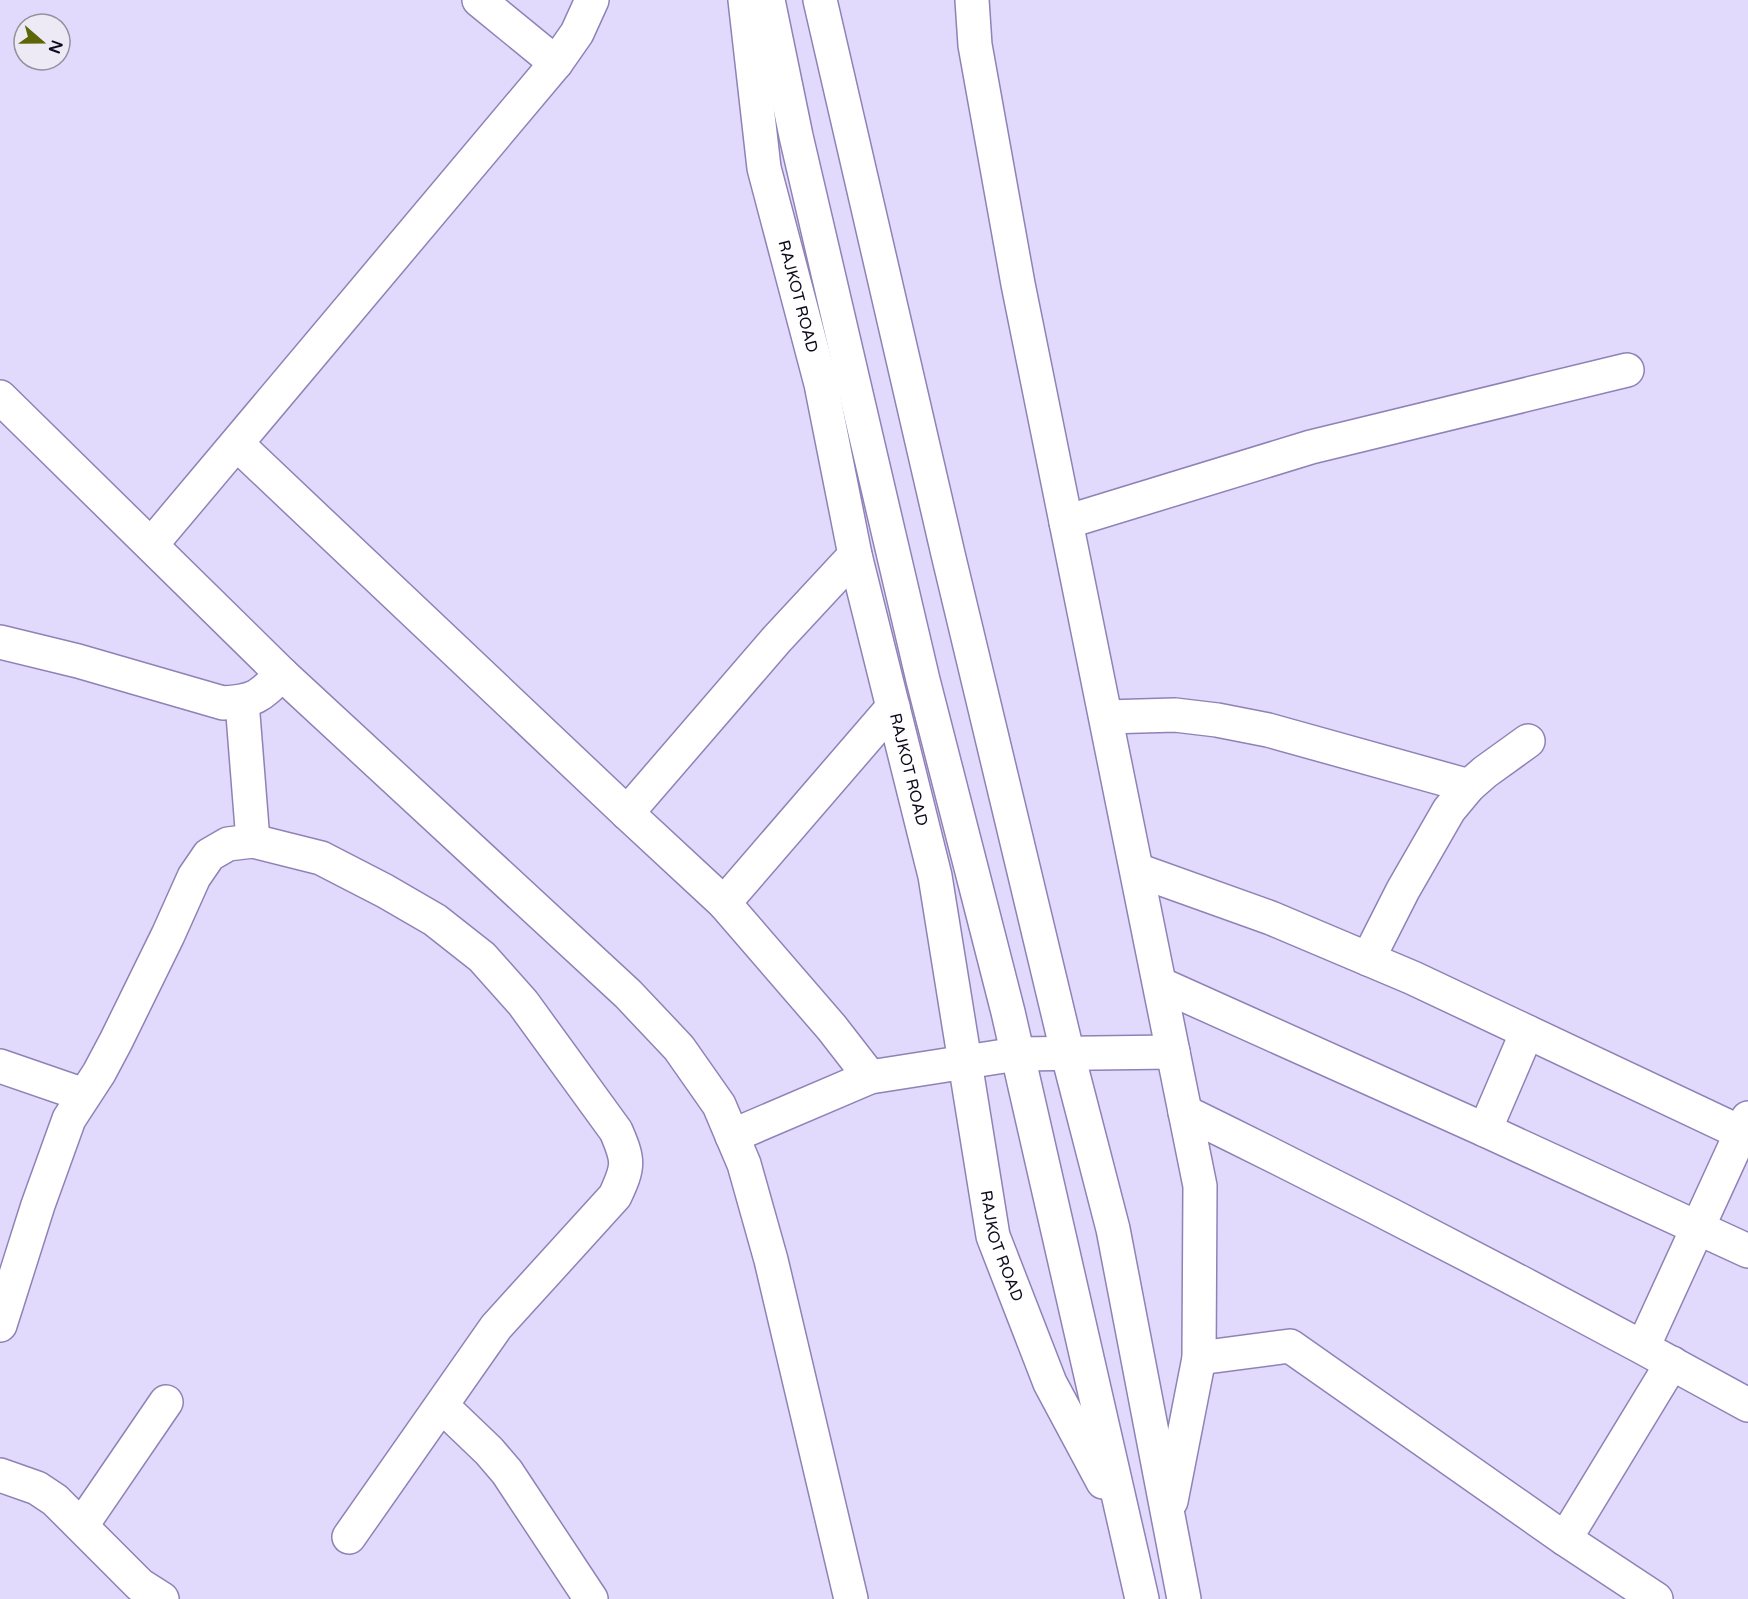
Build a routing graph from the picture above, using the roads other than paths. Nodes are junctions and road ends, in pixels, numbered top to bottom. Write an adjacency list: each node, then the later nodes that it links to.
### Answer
1 (479, 0): 7 (main road)
2 (592, 0): 7 (main road)
3 (745, 0): 13 (main road, RAJKOT ROAD)
4 (768, 0): 29 (main road)
5 (820, 0): 30 (main road)
6 (972, 0): 11 (main road)
7 (556, 63): 10 (main road)
8 (1627, 370): 11 (main road)
9 (0, 397): 12 (main road)
10 (237, 444): 12 (main road); 21 (main road)
11 (1066, 522): 18 (main road)
12 (151, 545): 15 (main road)
13 (855, 555): 17 (main road, RAJKOT ROAD); 21 (main road)
14 (0, 642): 16 (main road)
15 (282, 674): 16 (main road); 38 (main road)
16 (242, 702): 22 (main road)
17 (893, 707): 24 (main road); 31 (main road, RAJKOT ROAD)
18 (1106, 717): 20 (main road); 23 (main road)
19 (1528, 741): 20 (main road)
20 (1469, 786): 25 (main road)
21 (627, 813): 24 (main road)
22 (253, 841): 34 (main road); 48 (main road)
23 (1137, 870): 25 (main road); 26 (main road)
24 (724, 903): 33 (main road)
25 (1368, 959): 27 (main road)
26 (1160, 984): 28 (main road); 37 (main road)
27 (1527, 1032): 36 (main road); 37 (main road)
28 (1173, 1052): 30 (main road); 35 (main road)
29 (1017, 1054): 30 (main road); 31 (main road); 50 (main road)
30 (1068, 1054): 51 (main road)
31 (965, 1062): 33 (main road); 50 (main road, RAJKOT ROAD)
32 (0, 1066): 34 (main road)
33 (870, 1077): 38 (main road)
34 (84, 1095): 41 (main road)
35 (1185, 1112): 43 (main road); 44 (main road)
36 (1746, 1129): 39 (main road)
37 (1485, 1130): 39 (main road)
38 (732, 1136): 57 (main road)
39 (1698, 1227): 40 (main road); 43 (main road)
40 (1748, 1251)
41 (8, 1268): 42 (main road)
42 (0, 1325)
43 (1643, 1347): 45 (main road)
44 (1199, 1358): 51 (main road); 54 (main road)
45 (1672, 1363): 47 (main road); 54 (main road)
46 (166, 1402): 52 (main road)
47 (1748, 1405)
48 (442, 1406): 53 (main road); 56 (main road)
49 (0, 1476): 52 (main road)
50 (1124, 1520): 58 (main road)
51 (1168, 1520): 59 (main road)
52 (82, 1525): 55 (main road)
53 (349, 1537)
54 (1565, 1539): 60 (main road)
55 (162, 1599)
56 (591, 1599)
57 (851, 1599)
58 (1142, 1599)
59 (1184, 1599)
60 (1656, 1599)

